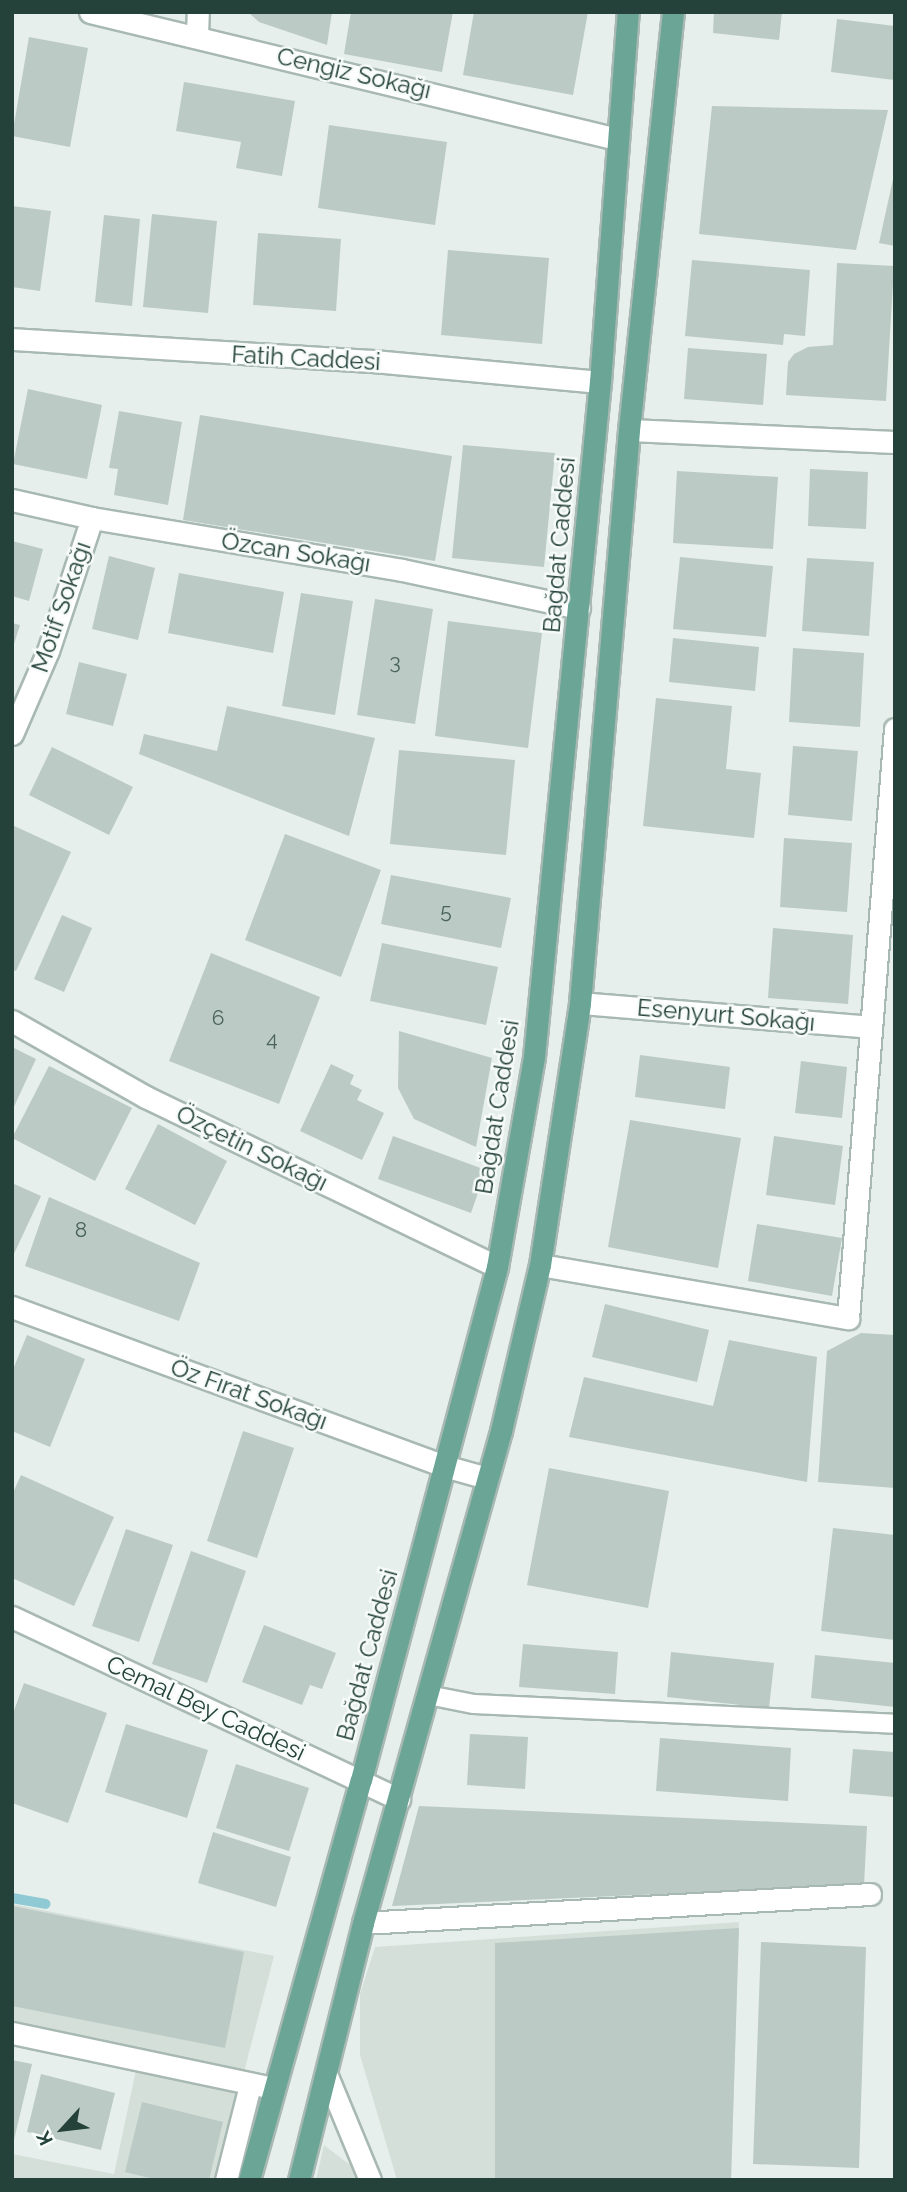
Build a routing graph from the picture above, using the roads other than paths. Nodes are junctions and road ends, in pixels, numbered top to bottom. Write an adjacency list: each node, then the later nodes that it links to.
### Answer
1 (90, 12): 5 (street, Cengiz Sokağı)
2 (198, 12): 5 (street)
3 (628, 12): 6 (main road, Bağdat Caddesi)
4 (673, 12): 9 (main road)
5 (197, 35): 6 (street, Cengiz Sokağı)
6 (617, 139): 8 (main road, Bağdat Caddesi)
7 (12, 339): 8 (street, Fatih Caddesi)
8 (600, 382): 13 (main road, Bağdat Caddesi)
9 (629, 430): 10 (street); 16 (main road)
10 (895, 442)
11 (12, 500): 12 (street, Özcan Sokağı)
12 (92, 519): 13 (street, Özcan Sokağı); 15 (street, Motif Sokağı)
13 (579, 608): 20 (main road, Bağdat Caddesi)
14 (895, 729): 18 (street)
15 (12, 734)
16 (580, 1003): 18 (street, Esenyurt Sokağı); 19 (main road)
17 (12, 1021): 20 (street, Özçetin Sokağı)
18 (871, 1027): 19 (street)
19 (540, 1265): 23 (main road)
20 (497, 1267): 22 (main road, Bağdat Caddesi)
21 (12, 1307): 22 (street, Öz Fırat Sokağı)
22 (444, 1466): 23 (street, Öz Fırat Sokağı); 27 (main road, Bağdat Caddesi)
23 (487, 1478): 25 (main road)
24 (12, 1617): 27 (street, Cemal Bey Caddesi)
25 (428, 1695): 26 (lane); 28 (main road)
26 (895, 1724)
27 (361, 1780): 28 (street, Cemal Bey Caddesi); 34 (main road, Bağdat Caddesi)
28 (399, 1799): 30 (main road)
29 (870, 1894): 30 (street)
30 (363, 1923): 32 (main road)
31 (12, 2033): 33 (street)
32 (327, 2076): 37 (main road); 38 (street)
33 (250, 2085): 34 (street); 35 (street)
34 (273, 2088): 36 (main road, Bağdat Caddesi)
35 (226, 2180)
36 (249, 2180)
37 (299, 2180)
38 (370, 2180)

